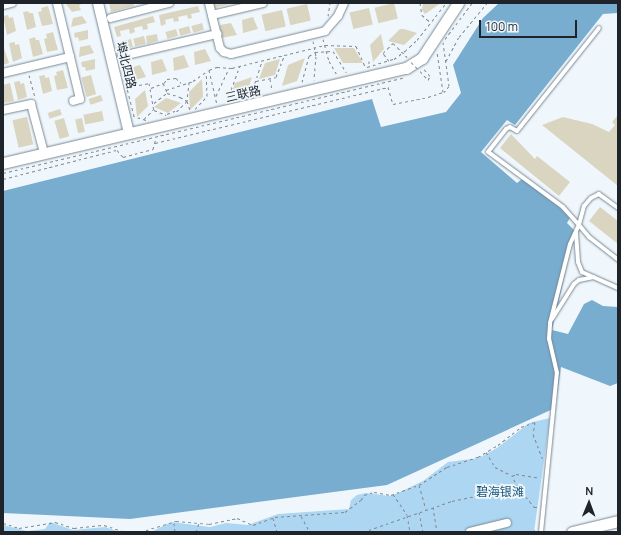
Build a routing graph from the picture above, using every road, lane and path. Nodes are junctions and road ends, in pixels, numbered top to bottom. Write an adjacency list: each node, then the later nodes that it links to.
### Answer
1 (12, 3): 13 (street)
2 (57, 3): 29 (street)
3 (98, 3): 79 (street, 埠北四路)
4 (168, 3): 15 (street)
5 (209, 3): 14 (street)
6 (263, 3): 14 (street)
7 (344, 3): 18 (street)
8 (420, 3): 16 (path)
9 (446, 3): 16 (path)
10 (458, 3): 79 (main road, 三联路)
11 (472, 3): 32 (path)
12 (487, 3): 32 (path)
13 (3, 5)
14 (212, 15): 19 (street)
15 (111, 18)
16 (431, 22): 26 (path)
17 (599, 28): 89 (lane)
18 (321, 32): 20 (street); 21 (path)
19 (217, 34): 20 (street); 27 (street)
20 (313, 35): 23 (path)
21 (325, 46): 23 (path); 24 (path); 39 (path)
22 (436, 46): 56 (path)
23 (314, 48): 25 (path); 28 (path)
24 (327, 51): 25 (path); 46 (path); 46 (path)
25 (315, 52): 25 (path)
26 (404, 53): 31 (path); 31 (path)
27 (122, 56)
28 (284, 56): 33 (path); 48 (path)
29 (70, 57): 36 (street); 61 (street)
30 (369, 61): 37 (path)
31 (389, 61): 37 (path)
32 (446, 61): 56 (path)
33 (263, 62): 35 (path); 50 (path)
34 (411, 62): 40 (path, bridge)
35 (240, 65): 38 (path); 64 (path)
36 (27, 67): 45 (street); 60 (path)
37 (369, 67): 39 (path)
38 (229, 68): 41 (path); 58 (path)
39 (366, 68): 42 (path)
40 (417, 69): 40 (path)
41 (208, 70): 44 (path); 58 (path)
42 (359, 70)
43 (353, 71): 46 (path)
44 (206, 72): 49 (path); 72 (path)
45 (3, 73)
46 (346, 73)
47 (407, 76): 80 (path)
48 (270, 78): 50 (path); 55 (path)
49 (189, 81): 51 (path); 62 (path)
50 (256, 81): 59 (path)
51 (182, 83): 52 (path); 54 (path)
52 (163, 84): 53 (path); 54 (path)
53 (150, 88): 65 (path); 77 (path)
54 (166, 90): 57 (path)
55 (272, 92)
56 (443, 92): 81 (path)
57 (167, 93): 62 (path); 65 (path)
58 (216, 96): 66 (path)
59 (257, 96)
60 (35, 98)
61 (74, 100)
62 (187, 101): 71 (path); 72 (path)
63 (234, 101): 64 (path)
64 (227, 103): 66 (path)
65 (153, 104): 69 (path)
66 (218, 105): 67 (path)
67 (211, 107)
68 (3, 110): 84 (street)
69 (154, 110): 73 (path); 77 (path)
70 (198, 110): 72 (path)
71 (175, 111): 73 (path); 75 (path)
72 (192, 112): 74 (path)
73 (166, 114): 76 (path)
74 (184, 114)
75 (177, 116)
76 (167, 118)
77 (144, 120): 78 (path)
78 (148, 121)
79 (129, 133): 84 (main road, 三联路)
80 (156, 138): 81 (path); 82 (path)
81 (155, 143): 83 (path)
82 (115, 147): 83 (path); 86 (path)
83 (117, 150): 87 (path)
84 (44, 153): 85 (main road, 三联路)
85 (3, 163)
86 (3, 173)
87 (3, 179)
88 (618, 208): 89 (lane)
89 (579, 225): 90 (lane); 91 (lane)
90 (576, 232): 92 (lane); 94 (lane)
91 (618, 260)
92 (594, 276): 93 (lane); 94 (lane)
93 (618, 288)
94 (550, 323): 96 (lane)
95 (486, 452): 96 (path); 97 (path); 99 (path)
96 (549, 466): 98 (lane)
97 (512, 476): 98 (path); 100 (path)
98 (548, 483): 103 (lane)
99 (419, 485): 101 (path); 104 (path)
100 (518, 487): 102 (path); 103 (path)
101 (393, 494): 106 (path); 107 (path)
102 (433, 507): 104 (path); 124 (path)
103 (544, 508): 114 (lane)
104 (426, 509): 105 (path)
105 (419, 511): 107 (path); 123 (path)
106 (301, 515): 108 (path); 120 (path)
107 (406, 515): 121 (path); 122 (path)
108 (273, 517): 112 (path); 119 (path)
109 (618, 521): 127 (main road)
110 (174, 522): 112 (path); 116 (path); 117 (path)
111 (3, 523): 115 (path)
112 (199, 523): 118 (path)
113 (507, 523): 125 (street)
114 (541, 530): 126 (path)
115 (126, 532)
116 (140, 532)
117 (175, 532)
118 (196, 532)
119 (277, 532)
120 (310, 532)
121 (363, 532)
122 (410, 532)
123 (423, 532)
124 (437, 532)
125 (470, 532)
126 (528, 532)
127 (572, 532)

